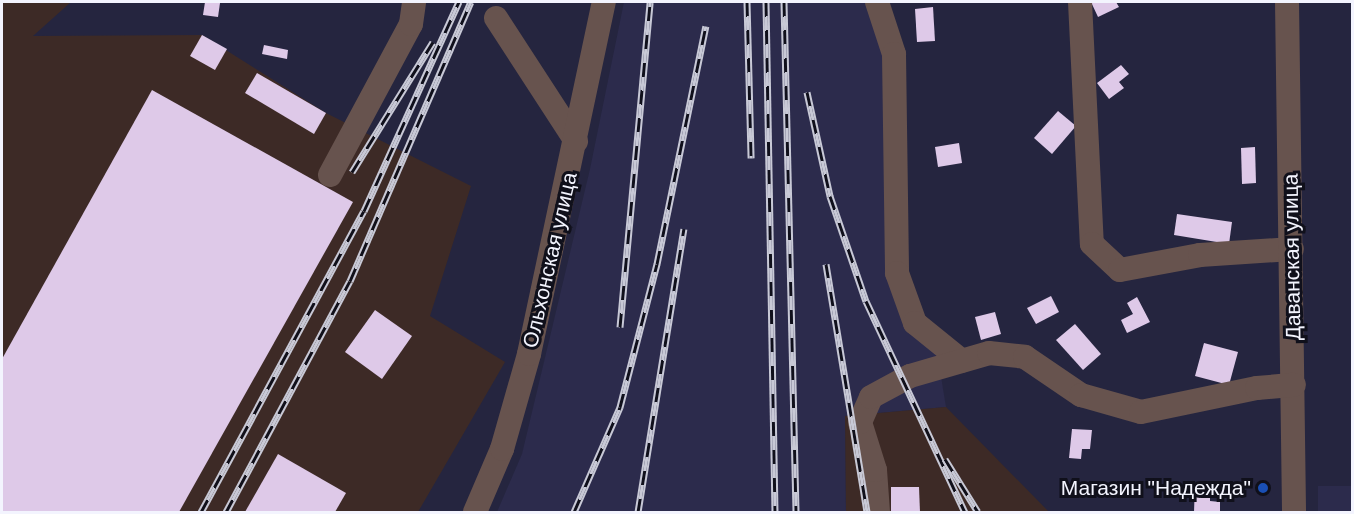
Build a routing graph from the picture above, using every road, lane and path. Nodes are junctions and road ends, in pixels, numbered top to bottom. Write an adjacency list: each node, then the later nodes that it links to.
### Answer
1 (414, 2): 8 (street)
2 (604, 2): 7 (street, Ольхонская улица)
3 (877, 2): 10 (street)
4 (1080, 2): 9 (street)
5 (1287, 2): 9 (street, Даванская улица)
6 (496, 18): 7 (street)
7 (576, 141): 12 (street, Ольхонская улица)
8 (330, 175)
9 (1292, 249): 11 (street, Даванская улица)
10 (962, 361): 11 (street); 13 (street)
11 (1294, 386): 14 (street, Даванская улица)
12 (475, 513)
13 (878, 513)
14 (1294, 513)

